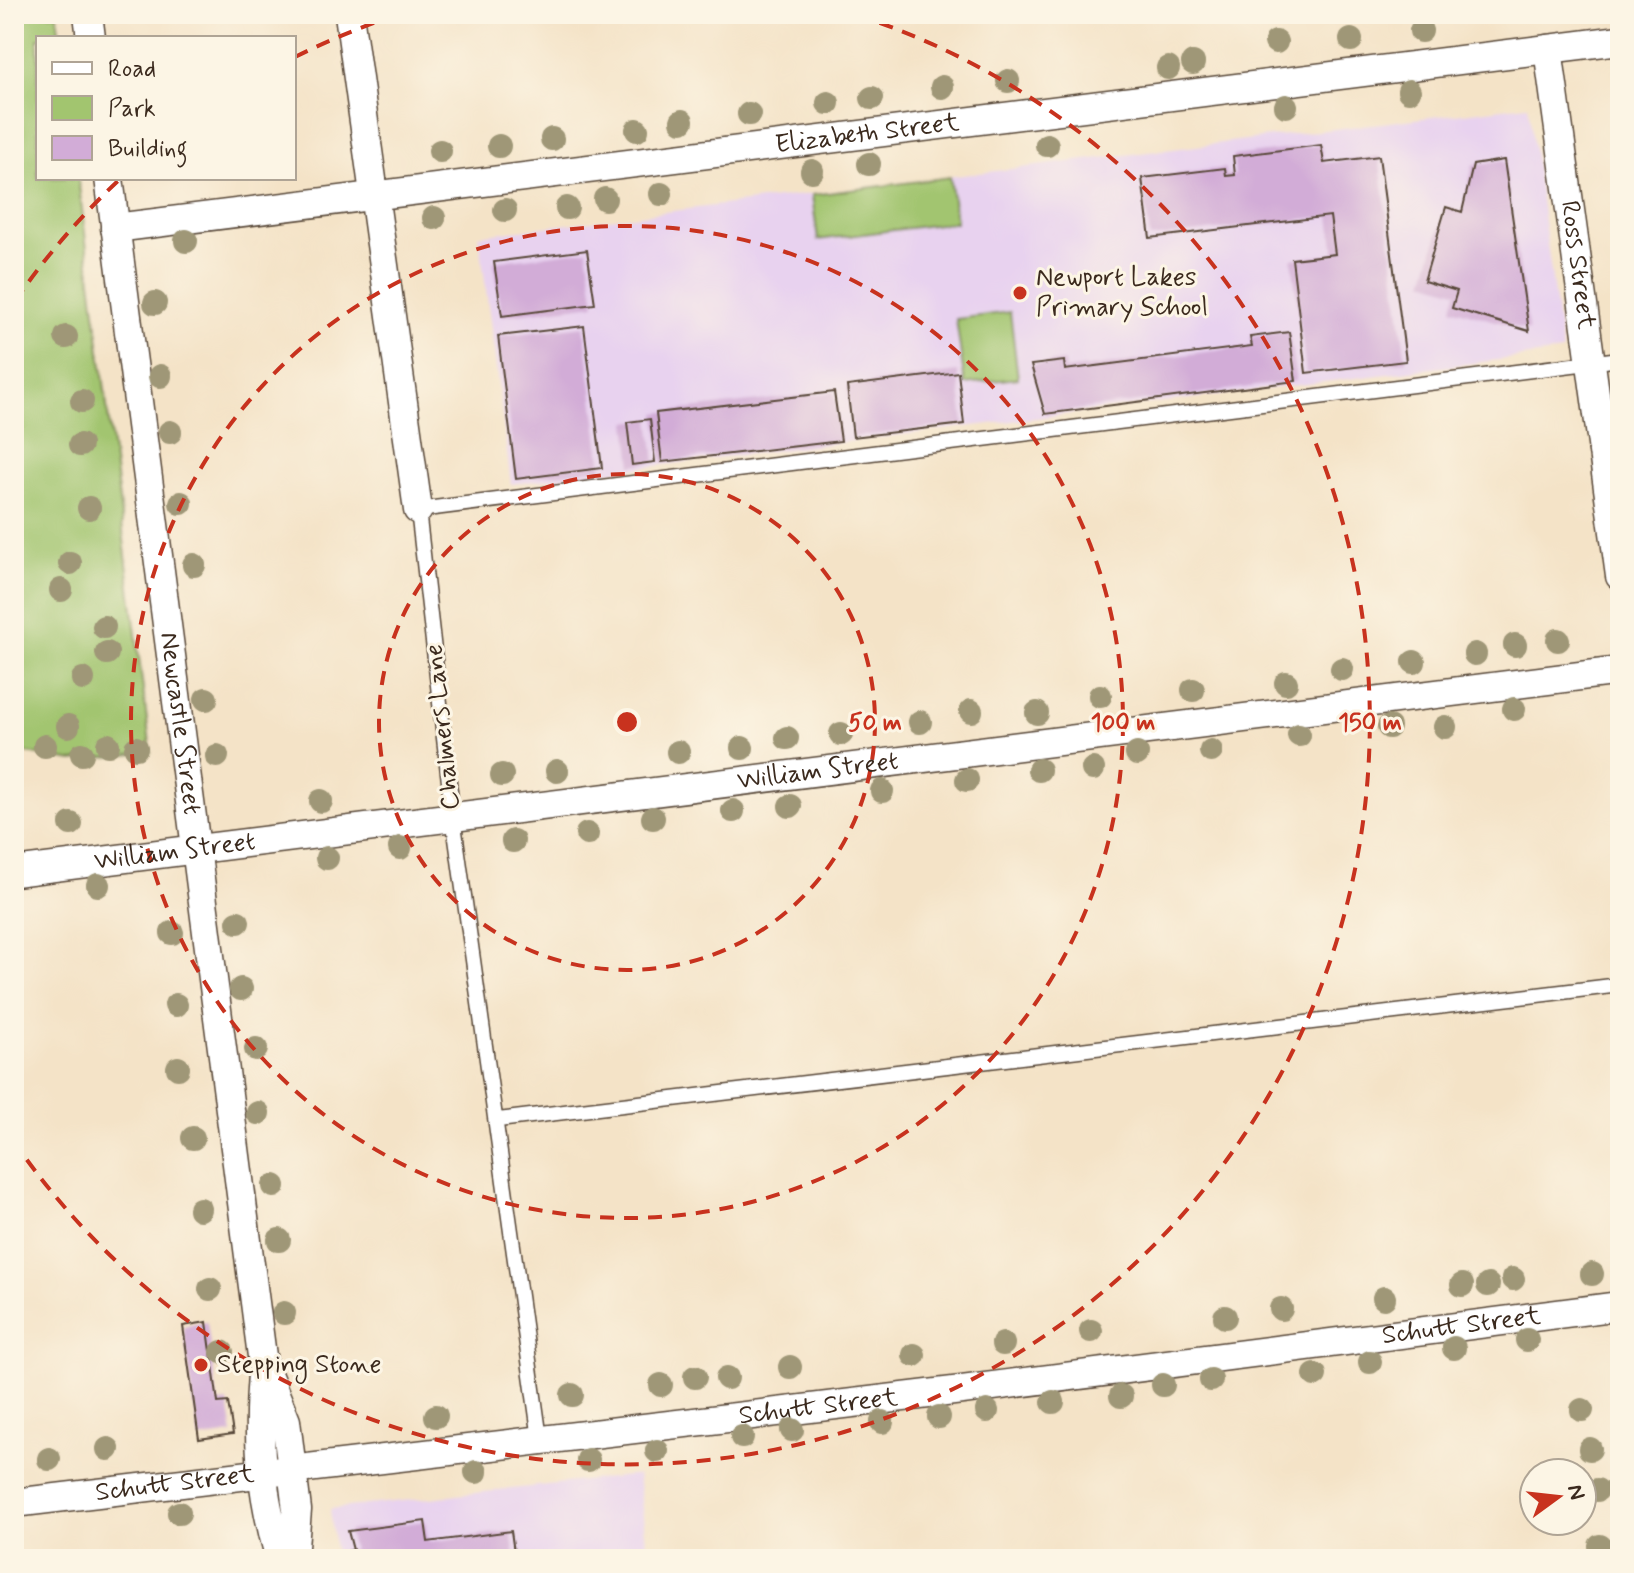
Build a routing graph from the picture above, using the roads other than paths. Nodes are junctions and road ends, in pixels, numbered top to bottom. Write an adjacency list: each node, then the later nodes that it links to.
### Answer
1 (88, 14): 3 (street)
2 (349, 14): 7 (street, Chalmers Lane)
3 (91, 36)
4 (1620, 40): 5 (street, Elizabeth Street)
5 (1548, 49): 7 (street, Elizabeth Street); 10 (street, Ross Street)
6 (109, 180): 8 (street, Newcastle Street)
7 (373, 195): 8 (street, Elizabeth Street); 11 (street, Chalmers Lane)
8 (115, 228): 15 (street, Newcastle Street)
9 (1620, 359): 10 (lane)
10 (1590, 362): 11 (lane); 12 (street, Ross Street)
11 (418, 510): 14 (lane, Chalmers Lane)
12 (1620, 576)
13 (1620, 671): 14 (street, William Street)
14 (453, 817): 15 (street, William Street); 18 (lane, Chalmers Lane)
15 (195, 850): 16 (street, William Street); 20 (street, Newcastle Street)
16 (14, 872)
17 (1620, 985): 18 (lane)
18 (498, 1120): 21 (lane, Chalmers Lane)
19 (1620, 1306): 21 (street, Schutt Street)
20 (263, 1364): 22 (street, Newcastle Street); 23 (street, Newcastle Street)
21 (540, 1439): 22 (street, Schutt Street)
22 (292, 1468): 23 (street, Schutt Street); 26 (street, Newcastle Street)
23 (261, 1472): 24 (street, Schutt Street); 25 (street, Newcastle Street)
24 (14, 1503)
25 (280, 1559)
26 (293, 1559)

